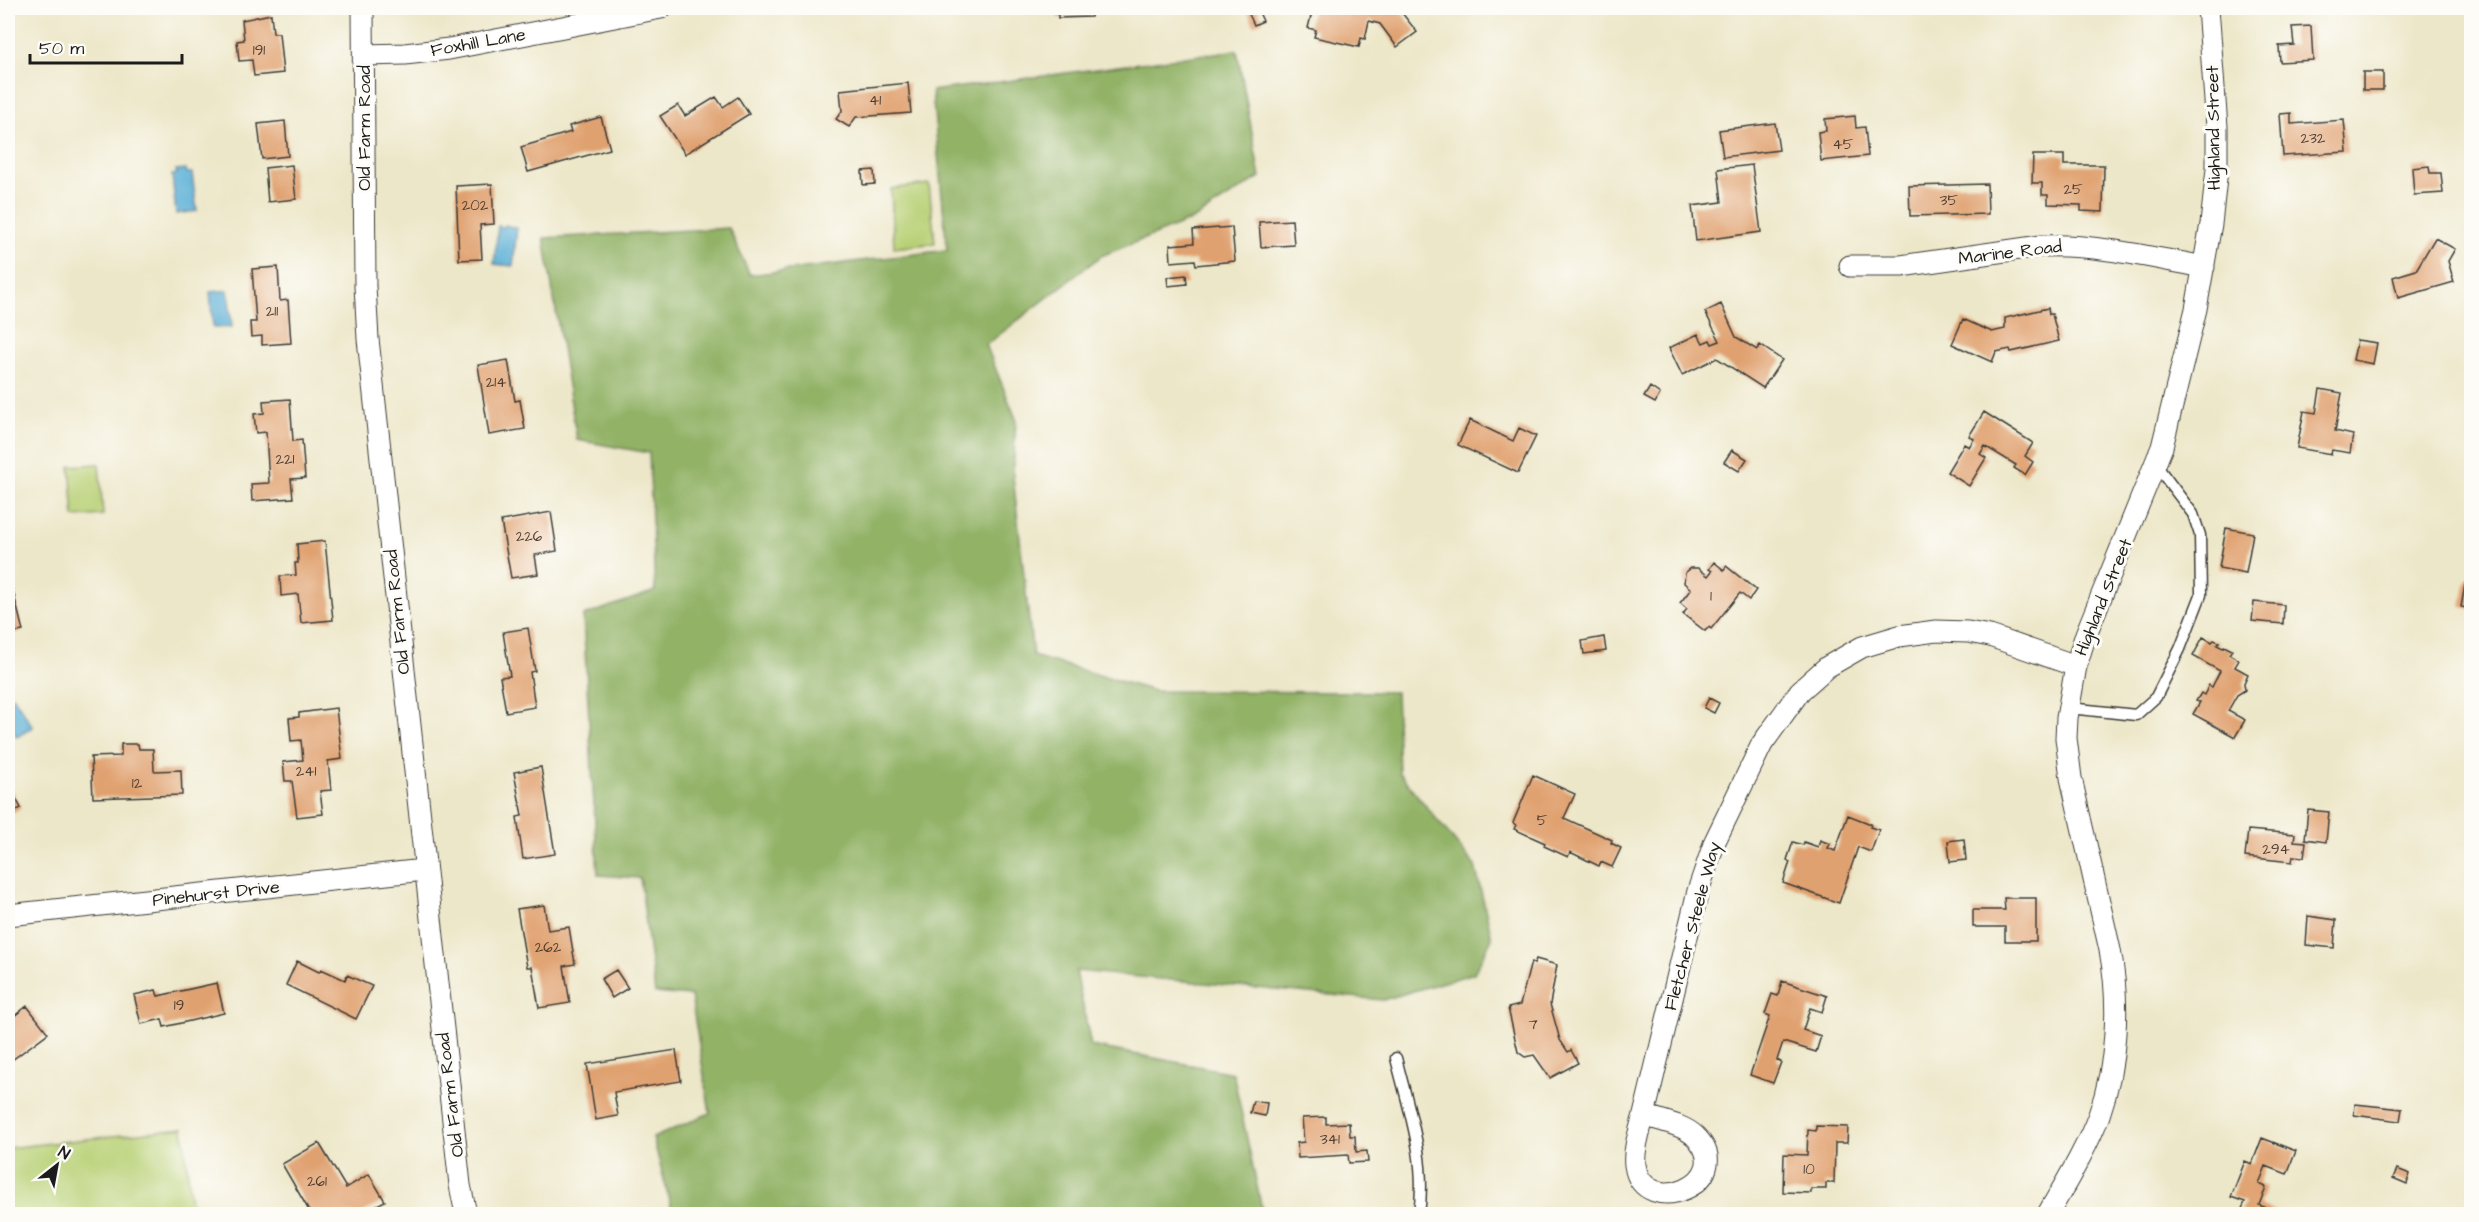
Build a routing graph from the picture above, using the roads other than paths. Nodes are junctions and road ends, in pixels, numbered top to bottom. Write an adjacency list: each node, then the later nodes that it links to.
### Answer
1 (363, 8): 4 (street, Old Farm Road)
2 (661, 8): 4 (street, Foxhill Lane)
3 (2208, 8): 6 (street, Highland Street)
4 (364, 55): 10 (street, Old Farm Road)
5 (1850, 266): 6 (street, Marine Road)
6 (2204, 267): 7 (street, Highland Street)
7 (2156, 465): 8 (street, Highland Street); 9 (lane)
8 (2076, 666): 9 (street, Highland Street); 13 (street, Fletcher Steele Way)
9 (2068, 708): 16 (street, Highland Street)
10 (424, 870): 11 (street, Pinehurst Drive); 14 (street, Old Farm Road)
11 (8, 915)
12 (1396, 1058): 15 (lane)
13 (1644, 1115): 13 (street, Fletcher Steele Way)
14 (466, 1215)
15 (1419, 1215)
16 (2048, 1215)

